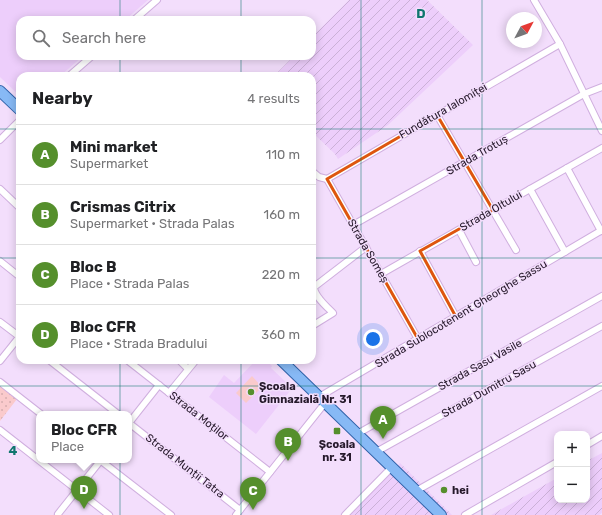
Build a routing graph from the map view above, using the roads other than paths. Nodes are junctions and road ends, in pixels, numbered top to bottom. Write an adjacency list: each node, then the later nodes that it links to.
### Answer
1 (158, 0): 3 (street)
2 (534, 0): 4 (street)
3 (139, 16)
4 (560, 44): 9 (street); 11 (street, Fundătura Ialomiței)
5 (87, 60): 6 (street)
6 (74, 72)
7 (602, 87): 9 (street, Strada Trotuș)
8 (0, 91): 10 (main road)
9 (584, 94): 13 (street); 16 (street, Strada Trotuș)
10 (16, 106)
11 (437, 115): 16 (street); 19 (street, Fundătura Ialomiței)
12 (16, 124): 14 (street)
13 (602, 131)
14 (0, 140)
15 (602, 148): 17 (street, Strada Oltului)
16 (465, 162): 23 (street); 24 (street, Strada Trotuș)
17 (567, 168): 21 (street, Strada Oltului); 26 (street)
18 (316, 175): 19 (street)
19 (327, 179): 24 (street, Strada Someș)
20 (0, 189): 22 (street)
21 (530, 189): 23 (street, Strada Oltului); 30 (street)
22 (16, 204)
23 (493, 210): 25 (street, Strada Oltului); 28 (street)
24 (353, 225): 27 (street, Strada Someș)
25 (458, 230): 29 (street, Strada Oltului); 32 (street)
26 (602, 230): 30 (street, Strada Sublocotenent Gheorghe Sassu)
27 (366, 248): 34 (street, Strada Someș); 35 (street)
28 (516, 250)
29 (420, 251): 34 (street, Strada Oltului); 38 (street)
30 (566, 252): 38 (street, Strada Sublocotenent Gheorghe Sassu)
31 (0, 261): 33 (street)
32 (476, 262)
33 (16, 273)
34 (381, 274): 43 (street, Strada Someș)
35 (316, 286)
36 (316, 294): 40 (street)
37 (602, 296): 62 (street, Strada Sasu Vasile)
38 (456, 317): 43 (street, Strada Sublocotenent Gheorghe Sassu)
39 (0, 322): 42 (street)
40 (316, 324)
41 (602, 326): 65 (street, Strada Dumitru Sasu)
42 (16, 334)
43 (418, 339): 56 (street, Strada Sublocotenent Gheorghe Sassu)
44 (16, 342): 45 (street)
45 (0, 361)
46 (54, 364): 58 (street)
47 (132, 364): 53 (street, Strada Moților)
48 (183, 364): 51 (street)
49 (192, 364): 51 (street)
50 (285, 364): 56 (main road)
51 (188, 369): 55 (street)
52 (0, 382): 57 (street)
53 (159, 385): 55 (street, Strada Moților); 59 (street)
54 (602, 386): 74 (street)
55 (169, 393): 72 (street, Strada Moților)
56 (322, 400): 62 (main road); 72 (street)
57 (37, 411)
58 (114, 411)
59 (132, 419)
60 (132, 425): 75 (street, Strada Munții Tatra)
61 (0, 430): 66 (street)
62 (357, 434): 65 (main road)
63 (602, 436): 64 (street)
64 (590, 443)
65 (376, 452): 71 (main road)
66 (36, 458)
67 (42, 463): 73 (street)
68 (98, 463): 73 (street)
69 (104, 463): 78 (street)
70 (554, 464): 81 (street)
71 (392, 467): 74 (main road); 79 (street)
72 (270, 472): 75 (street)
73 (77, 490): 76 (street); 77 (street)
74 (416, 491): 80 (main road)
75 (238, 512)
76 (58, 514)
77 (109, 515)
78 (171, 515)
79 (345, 515)
80 (441, 515)
81 (465, 515)

